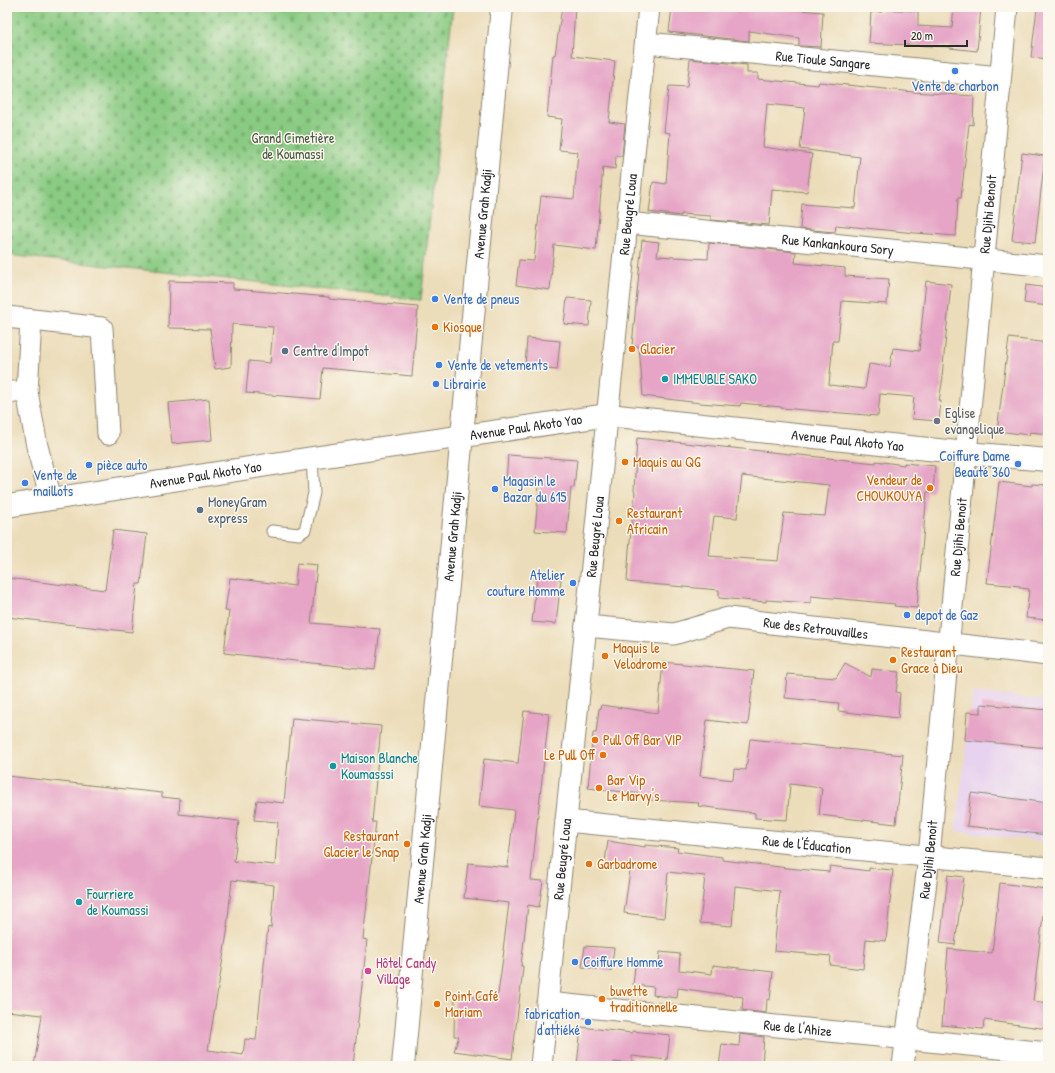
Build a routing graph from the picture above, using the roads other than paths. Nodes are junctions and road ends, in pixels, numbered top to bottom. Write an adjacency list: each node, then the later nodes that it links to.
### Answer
1 (502, 7): 14 (street, Avenue Grah Kadji)
2 (649, 7): 4 (street, Rue Beugré Loua)
3 (1007, 7): 5 (street, Rue Djihi Benoit)
4 (646, 43): 5 (street, Rue Tioule Sangare); 6 (street, Rue Beugré Loua)
5 (1000, 77): 7 (street, Rue Djihi Benoit)
6 (627, 223): 7 (street, Rue Kankankoura Sory); 12 (street, Rue Beugré Loua)
7 (984, 259): 8 (street, Rue Kankankoura Sory); 15 (street, Rue Djihi Benoit)
8 (1048, 266)
9 (7, 317): 10 (street)
10 (31, 320): 11 (street); 13 (street)
11 (17, 392): 18 (street)
12 (608, 415): 14 (street, Avenue Paul Akoto Yao); 15 (street, Avenue Paul Akoto Yao); 21 (street, Rue Beugré Loua)
13 (108, 434)
14 (462, 435): 16 (street, Avenue Paul Akoto Yao); 30 (street, Avenue Grah Kadji)
15 (966, 453): 17 (street, Avenue Paul Akoto Yao); 22 (street, Rue Djihi Benoit)
16 (312, 458): 18 (street, Avenue Paul Akoto Yao); 20 (lane)
17 (1048, 460)
18 (51, 499): 19 (street, Avenue Paul Akoto Yao)
19 (7, 506)
20 (272, 531)
21 (586, 626): 22 (street, Rue des Retrouvailles); 24 (street, Rue Beugré Loua)
22 (949, 644): 23 (street, Rue des Retrouvailles); 25 (street, Rue Djihi Benoit)
23 (1048, 655)
24 (566, 821): 25 (street, Rue de l'Éducation); 27 (street, Rue Beugré Loua)
25 (929, 857): 26 (street, Rue de l'Éducation); 28 (street, Rue Djihi Benoit)
26 (1048, 868)
27 (547, 1003): 28 (street, Rue de l'Ahize); 31 (street, Rue Beugré Loua)
28 (906, 1039): 29 (street, Rue de l'Ahize); 32 (street, Rue Djihi Benoit)
29 (1048, 1053)
30 (403, 1066)
31 (541, 1066)
32 (903, 1066)

